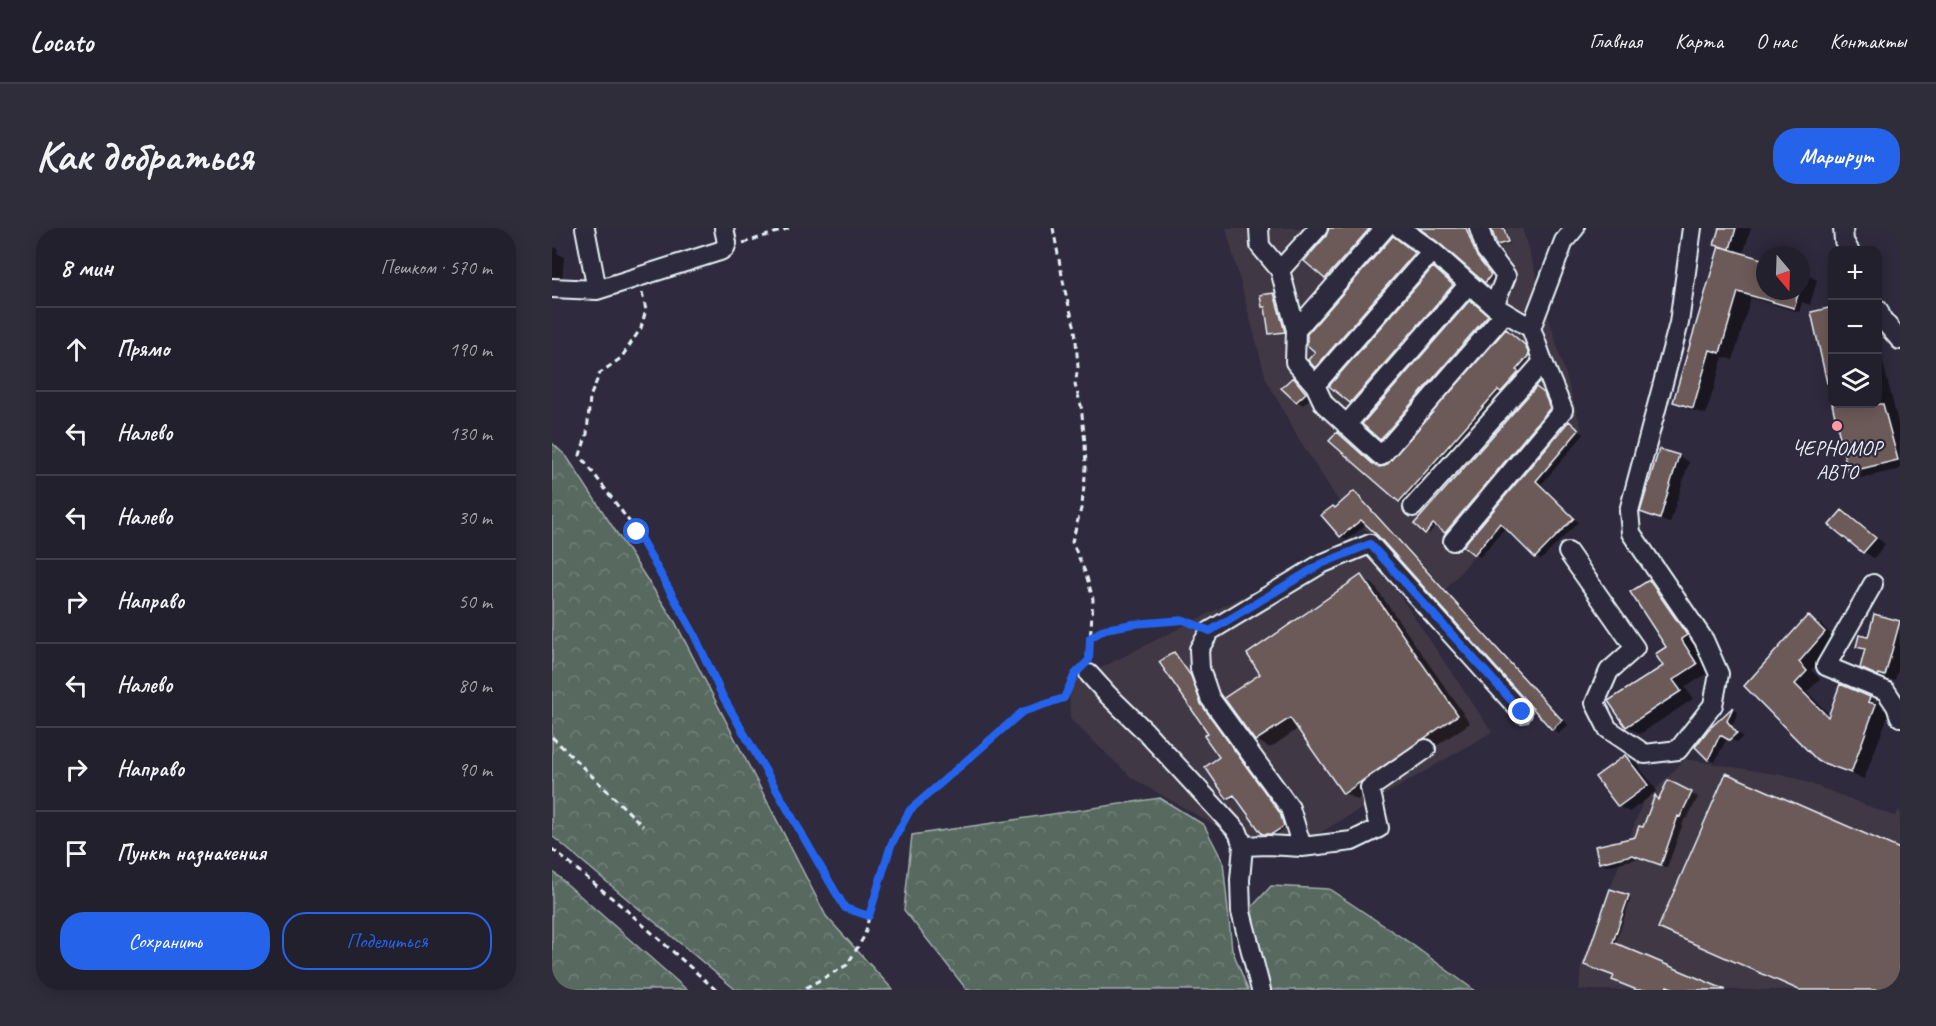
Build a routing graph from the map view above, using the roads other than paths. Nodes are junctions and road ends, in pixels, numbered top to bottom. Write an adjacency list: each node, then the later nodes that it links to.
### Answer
1 (585, 228): 16 (lane)
2 (724, 228): 16 (lane)
3 (1259, 228): 13 (lane)
4 (1318, 228): 13 (lane)
5 (1385, 228): 20 (lane)
6 (1400, 228): 12 (lane)
7 (1479, 228): 17 (lane)
8 (1575, 228): 19 (lane)
9 (1692, 228): 27 (lane)
10 (1843, 228): 11 (lane)
11 (1847, 246)
12 (1432, 251): 14 (lane); 23 (lane)
13 (1280, 270): 20 (lane)
14 (1469, 284): 17 (lane); 24 (lane)
15 (552, 288): 16 (lane)
16 (597, 290)
17 (1500, 310): 19 (lane); 24 (lane)
18 (1882, 319): 21 (lane)
19 (1531, 328): 22 (lane)
20 (1296, 330): 23 (lane)
21 (1900, 340)
22 (1543, 363): 25 (lane); 26 (lane)
23 (1315, 385): 24 (lane)
24 (1346, 425)
25 (1413, 507)
26 (1453, 541)
27 (1568, 552)
28 (1873, 584): 30 (lane)
29 (1082, 674): 33 (lane)
30 (1899, 705)
31 (1522, 712): 34 (lane)
32 (1426, 749): 34 (lane)
33 (1243, 846): 34 (lane); 35 (lane)
34 (1302, 848)
35 (1261, 990)

